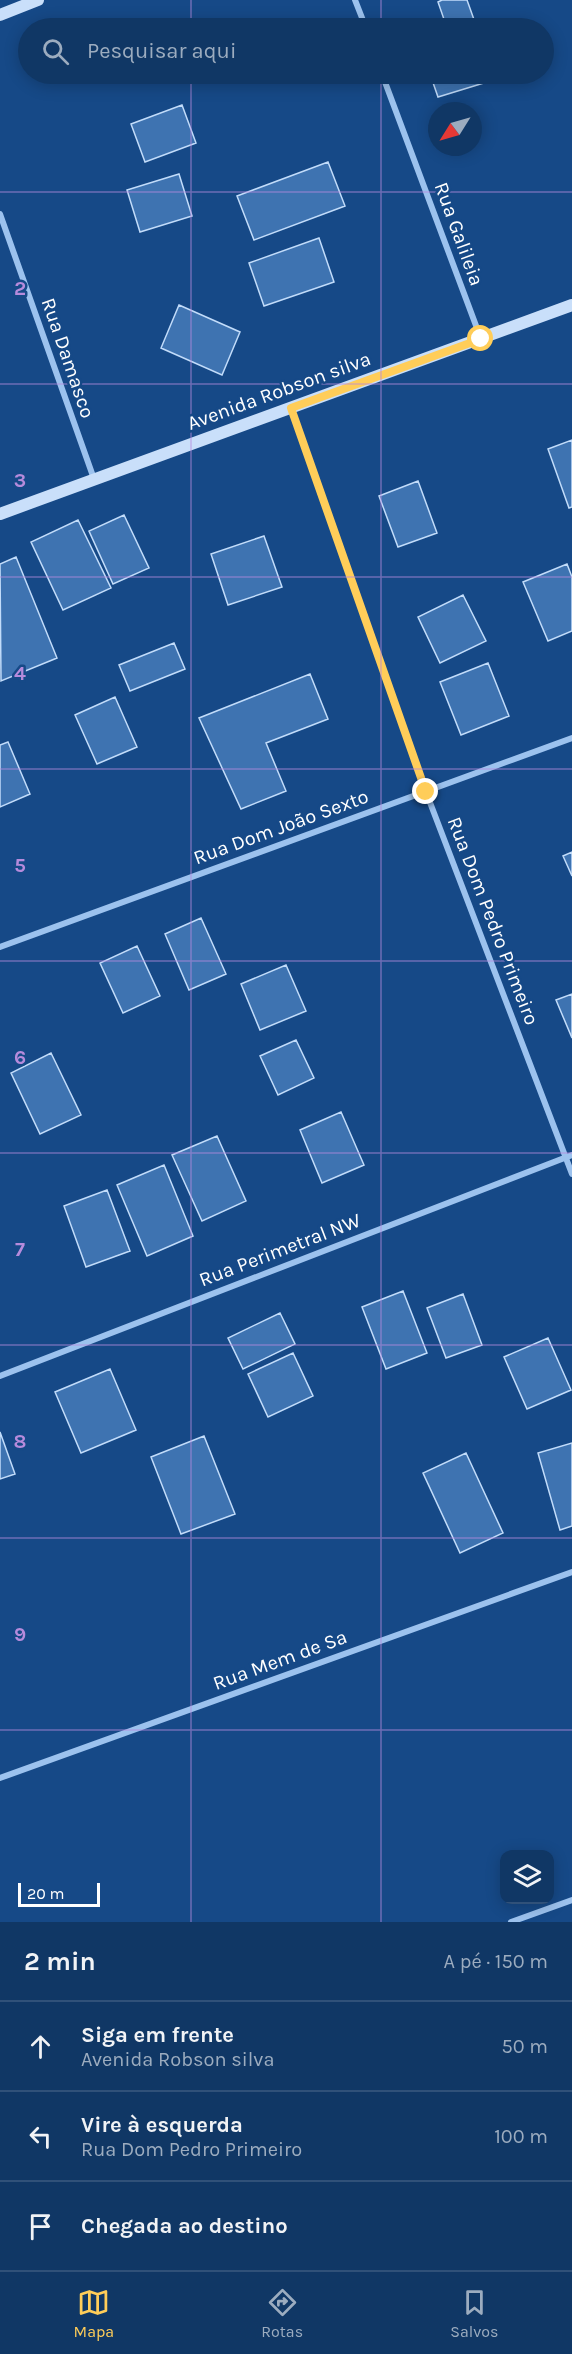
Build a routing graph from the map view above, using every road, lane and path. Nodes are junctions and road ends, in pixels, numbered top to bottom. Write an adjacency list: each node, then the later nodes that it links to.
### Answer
1 (38, 0): 3 (street)
2 (355, 0): 4 (street)
3 (0, 15)
4 (362, 18)
5 (386, 84): 8 (street, Rua Galileia)
6 (0, 214): 10 (street, Rua Damasco)
7 (572, 305): 8 (street, Avenida Robson silva)
8 (481, 339): 9 (street, Avenida Robson silva)
9 (291, 408): 10 (street, Avenida Robson silva); 13 (street, Rua Dom Pedro Primeiro)
10 (94, 480): 11 (street, Avenida Robson silva)
11 (0, 514)
12 (572, 738): 13 (street, Rua Dom João Sexto)
13 (426, 792): 14 (street, Rua Dom João Sexto); 15 (street, Rua Dom Pedro Primeiro)
14 (0, 947)
15 (569, 1156): 16 (street, Rua Dom Pedro Primeiro); 17 (street, Rua Perimetral NW)
16 (572, 1174)
17 (0, 1376)
18 (572, 1572): 19 (street, Rua Mem de Sa)
19 (0, 1778)
20 (572, 1900): 21 (street)
21 (511, 1922)

